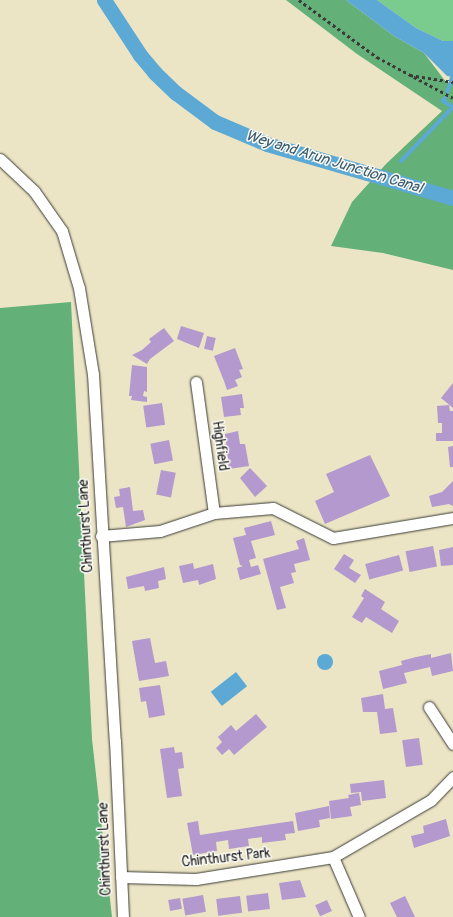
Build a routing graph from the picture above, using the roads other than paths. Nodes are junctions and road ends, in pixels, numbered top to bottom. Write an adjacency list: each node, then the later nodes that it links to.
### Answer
1 (0, 159): 5 (street, Chinthurst Lane)
2 (196, 382): 3 (street, Highfield)
3 (214, 513): 4 (street); 5 (street)
4 (453, 518)
5 (101, 536): 10 (street, Chinthurst Lane)
6 (429, 707): 7 (street)
7 (453, 744)
8 (453, 777): 9 (street, Chinthurst Park)
9 (333, 857): 10 (street, Chinthurst Park); 12 (street)
10 (121, 877): 11 (street, Chinthurst Lane)
11 (123, 917)
12 (359, 917)

